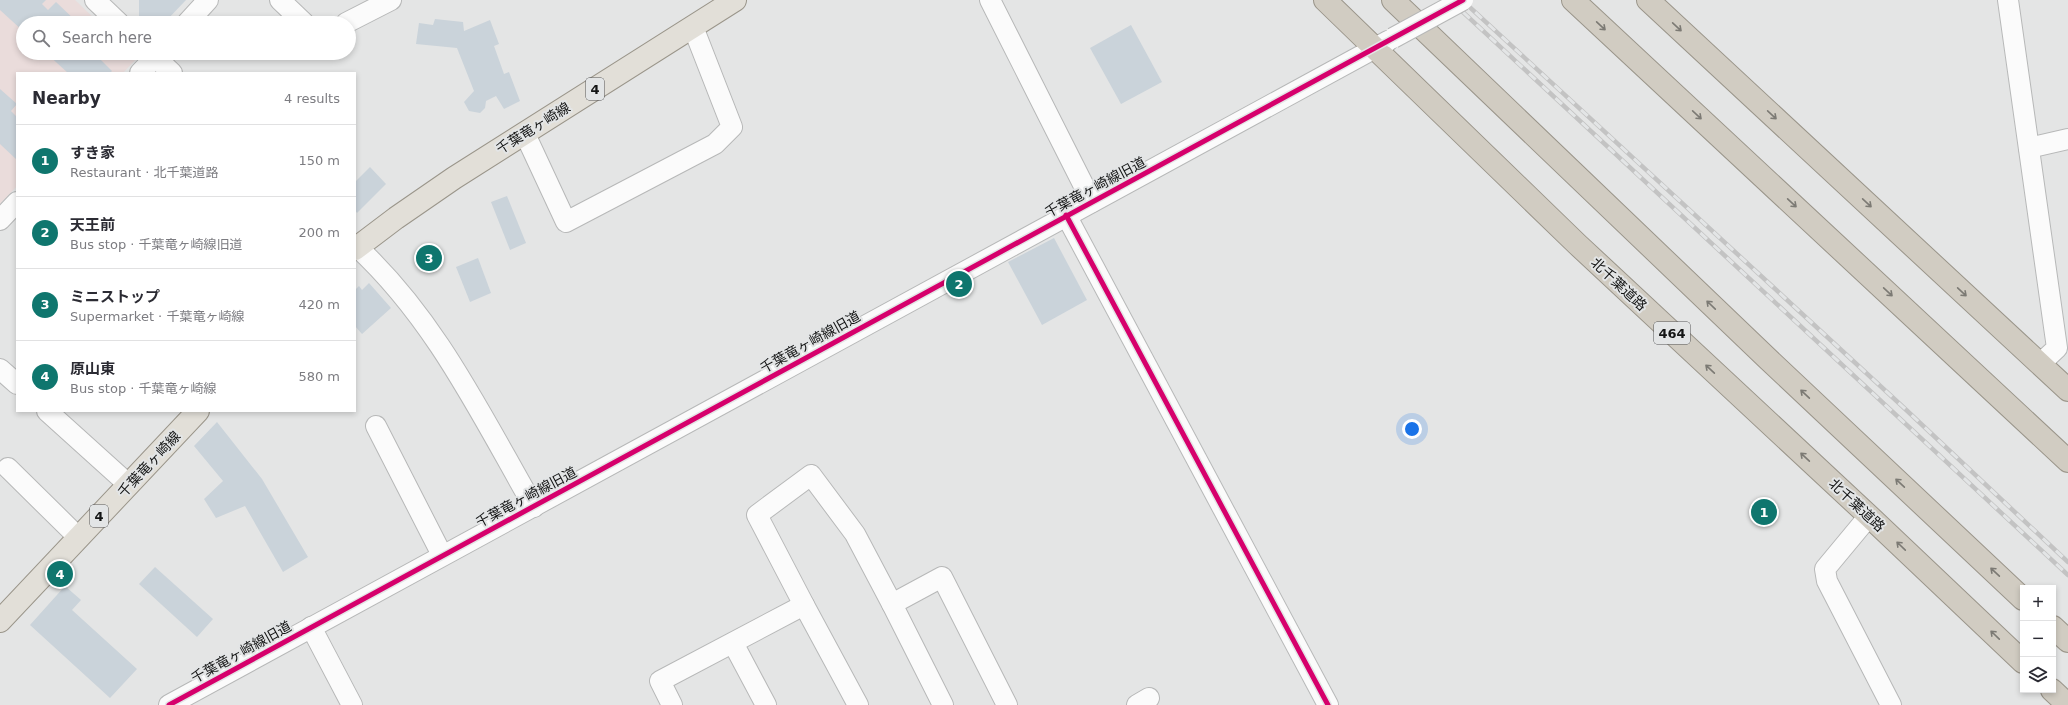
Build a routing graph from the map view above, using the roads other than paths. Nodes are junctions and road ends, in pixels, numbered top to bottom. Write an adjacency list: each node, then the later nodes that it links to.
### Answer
1 (95, 0): 13 (street)
2 (208, 0): 14 (street)
3 (280, 0): 15 (street)
4 (391, 0): 16 (street)
5 (735, 0): 17 (main road, 千葉竜ヶ崎線 / 4)
6 (990, 0): 26 (street)
7 (1325, 0): 18 (highway, 北千葉道路 / 464)
8 (1393, 0): 45 (highway, one-way to 8)
9 (1463, 0): 18 (street, 千葉竜ヶ崎線旧道, bridge)
10 (1573, 0): 38 (highway, one-way to 38)
11 (1648, 0): 31 (highway, one-way to 31)
12 (2008, 0): 25 (street)
13 (112, 16)
14 (193, 16)
15 (297, 16)
16 (356, 18)
17 (693, 27): 23 (main road, 千葉竜ヶ崎線 / 4); 23 (street)
18 (1384, 43): 26 (street, 千葉竜ヶ崎線旧道); 42 (highway, 北千葉道路 / 464, one-way to 18)
19 (150, 60): 21 (street)
20 (160, 60): 22 (street)
21 (141, 72)
22 (171, 72)
23 (525, 134): 30 (main road, 千葉竜ヶ崎線 / 4)
24 (2068, 139): 25 (street)
25 (2029, 148): 31 (street)
26 (1092, 202): 28 (street, 千葉竜ヶ崎線旧道)
27 (16, 203): 29 (street)
28 (1066, 216): 41 (street, 千葉竜ヶ崎線旧道); 62 (street)
29 (0, 220)
30 (356, 247): 41 (street)
31 (2040, 364): 34 (highway)
32 (0, 369): 33 (street)
33 (16, 383)
34 (2068, 390)
35 (48, 412): 40 (street)
36 (197, 412): 40 (main road, 千葉竜ヶ崎線 / 4)
37 (376, 426): 44 (street)
38 (2068, 461)
39 (8, 468): 43 (street)
40 (129, 485): 43 (main road, 千葉竜ヶ崎線 / 4)
41 (534, 507): 44 (street, 千葉竜ヶ崎線旧道)
42 (1869, 516): 53 (highway, 北千葉道路 / 464, one-way to 42); 63 (street)
43 (78, 538): 48 (main road, 千葉竜ヶ崎線 / 4)
44 (442, 556): 49 (street, 千葉竜ヶ崎線旧道)
45 (2020, 596)
46 (892, 604): 47 (street); 60 (street); 61 (street)
47 (804, 605): 52 (street); 59 (street)
48 (0, 621)
49 (311, 627): 55 (street, 千葉竜ヶ崎線旧道); 56 (street)
50 (2056, 630): 51 (highway)
51 (2068, 641)
52 (733, 642): 57 (street); 58 (street)
53 (2020, 659)
54 (2055, 693): 64 (highway)
55 (169, 705)
56 (352, 705)
57 (672, 705)
58 (766, 705)
59 (858, 705)
60 (943, 705)
61 (1007, 705)
62 (1328, 705)
63 (1891, 705)
64 (2068, 705)

